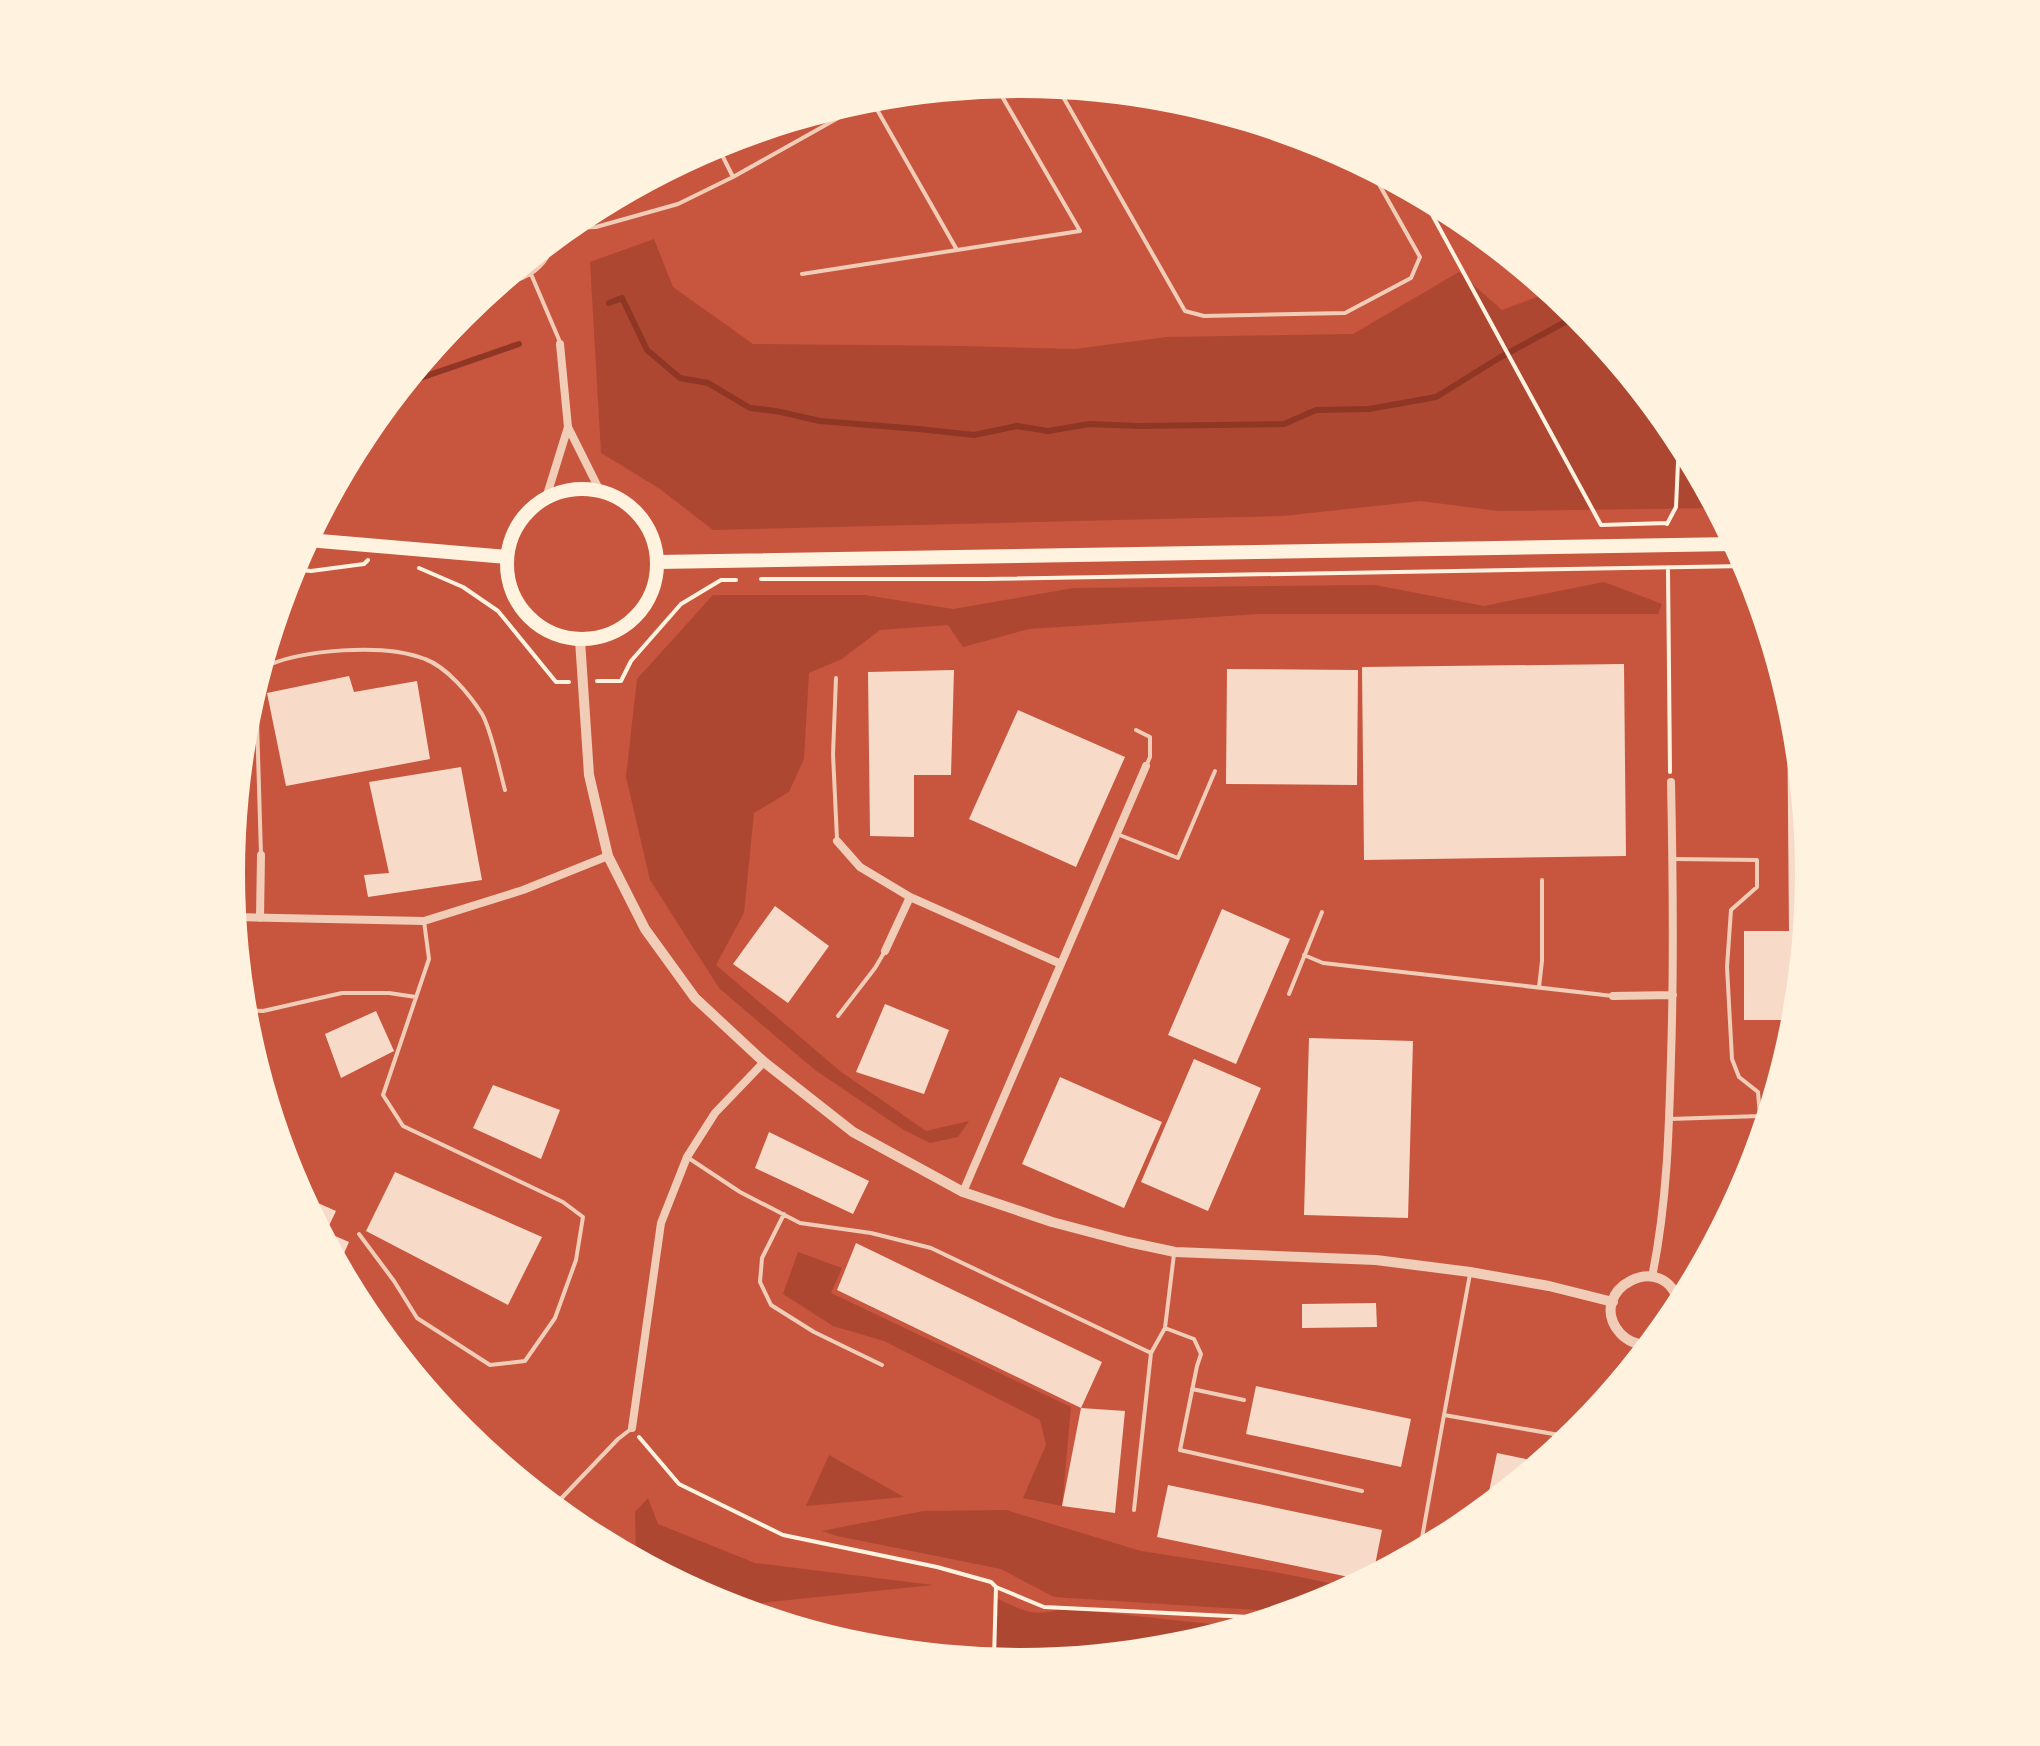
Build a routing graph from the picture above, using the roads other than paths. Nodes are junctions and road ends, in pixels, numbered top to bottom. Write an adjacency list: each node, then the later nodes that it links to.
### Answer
1 (1003, 99): 9 (lane)
2 (1065, 100): 7 (lane)
3 (879, 111): 9 (lane)
4 (833, 121): 6 (lane)
5 (723, 157): 6 (lane)
6 (733, 177): 8 (lane)
7 (1381, 188)
8 (592, 227)
9 (957, 250): 12 (lane)
10 (544, 261): 11 (lane)
11 (531, 274): 13 (lane); 14 (lane)
12 (802, 274)
13 (525, 277)
14 (560, 344): 15 (street)
15 (568, 427): 16 (street); 17 (street)
16 (600, 491): 17 (main road); 21 (main road)
17 (546, 498): 20 (main road)
18 (320, 541): 20 (main road)
19 (1721, 544): 21 (main road)
20 (507, 557): 22 (main road)
21 (658, 562): 22 (main road)
22 (580, 640): 34 (street)
23 (274, 661): 30 (lane)
24 (836, 678): 32 (lane)
25 (1136, 730): 27 (lane)
26 (258, 737): 33 (lane)
27 (1146, 766): 31 (street)
28 (1215, 771): 31 (lane)
29 (1671, 782): 35 (street)
30 (505, 790)
31 (1117, 834): 44 (street)
32 (837, 841): 37 (street)
33 (261, 855): 40 (street)
34 (608, 856): 41 (street); 52 (street)
35 (1673, 859): 47 (street); 53 (lane)
36 (1542, 880): 45 (lane)
37 (910, 897): 42 (street); 44 (street)
38 (1322, 912): 43 (lane)
39 (247, 917): 40 (street)
40 (260, 918): 41 (street)
41 (424, 921): 49 (lane)
42 (885, 951): 51 (lane)
43 (1304, 955): 45 (lane); 46 (lane)
44 (1061, 964): 57 (street)
45 (1539, 987): 48 (lane)
46 (1289, 994)
47 (1673, 995): 48 (street); 55 (street)
48 (1613, 996)
49 (416, 997): 50 (lane); 59 (lane)
50 (258, 1011)
51 (838, 1016)
52 (764, 1062): 56 (street); 57 (street)
53 (1759, 1106)
54 (1756, 1116): 55 (lane)
55 (1670, 1119): 62 (street)
56 (687, 1157): 58 (lane); 72 (street)
57 (963, 1192): 60 (street)
58 (784, 1214): 67 (lane); 68 (lane)
59 (359, 1234)
60 (1175, 1252): 61 (street); 65 (lane)
61 (1470, 1272): 64 (street); 71 (lane)
62 (1652, 1277): 63 (street); 64 (street)
63 (1673, 1289)
64 (1613, 1302): 66 (street)
65 (1165, 1328): 67 (lane); 69 (lane)
66 (1636, 1343)
67 (1151, 1353): 76 (lane)
68 (882, 1365)
69 (1192, 1389): 70 (lane); 74 (lane)
70 (1244, 1400)
71 (1444, 1415): 73 (lane); 77 (lane)
72 (632, 1428): 75 (lane)
73 (1554, 1434)
74 (1362, 1491)
75 (562, 1498)
76 (1134, 1510)
77 (1423, 1534)

